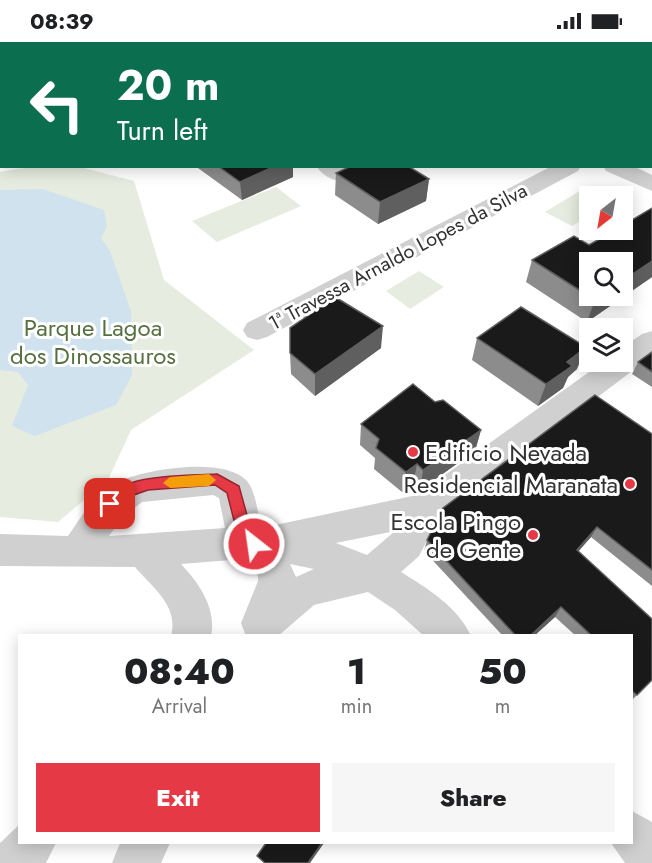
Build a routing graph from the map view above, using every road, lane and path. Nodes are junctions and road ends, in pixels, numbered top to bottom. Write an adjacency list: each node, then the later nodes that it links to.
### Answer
1 (566, 168): 4 (street, 1ª Travessa Arnaldo Lopes da Silva)
2 (618, 168): 3 (street)
3 (652, 184)
4 (257, 330)
5 (652, 341): 6 (street)
6 (427, 507): 7 (street); 11 (street)
7 (250, 544): 9 (street); 10 (street); 11 (street); 12 (street)
8 (0, 550): 10 (street)
9 (143, 551): 10 (street); 13 (street)
10 (78, 552)
11 (370, 575): 12 (street); 14 (street)
12 (258, 630)
13 (192, 634)
14 (449, 634)
15 (633, 836): 18 (street)
16 (31, 844): 19 (street)
17 (146, 844): 20 (street)
18 (652, 858)
19 (15, 863)
20 (136, 863)

